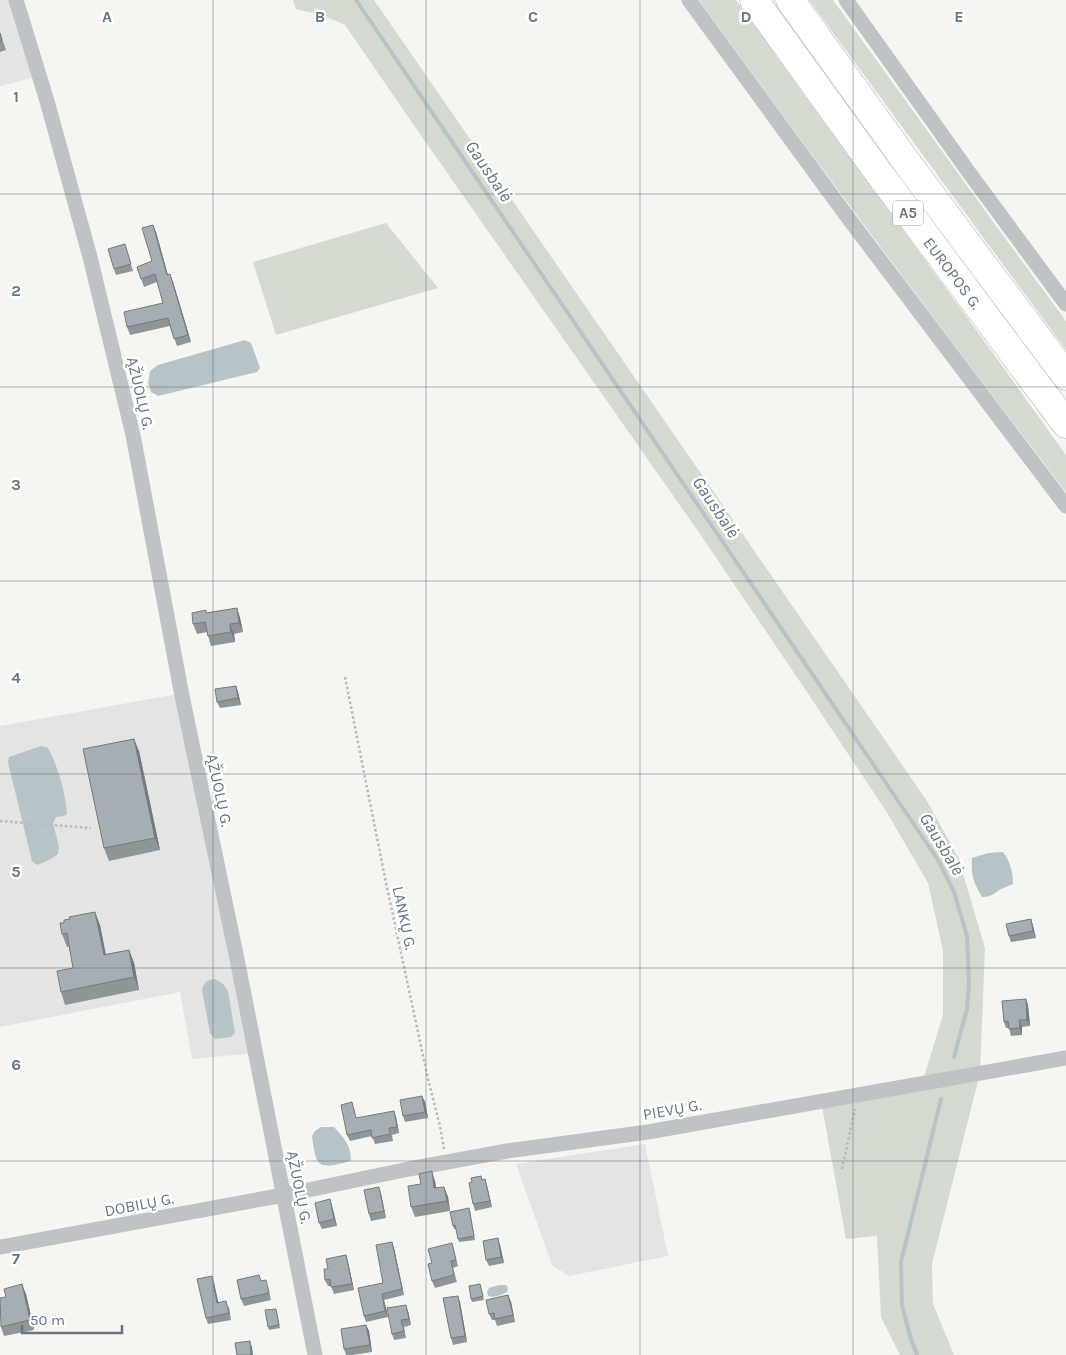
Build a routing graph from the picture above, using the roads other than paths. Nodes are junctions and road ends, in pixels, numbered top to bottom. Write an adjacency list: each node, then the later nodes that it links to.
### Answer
1 (16, 0): 11 (street, ĄŽUOLŲ G.)
2 (689, 0): 9 (street)
3 (754, 0): 8 (highway, EUROPOS G. / A5)
4 (790, 0): 7 (highway, EUROPOS G. / A5)
5 (846, 0): 6 (street)
6 (1066, 304)
7 (1066, 376)
8 (1066, 424)
9 (1066, 506)
10 (1066, 1058): 11 (street, PIEVŲ G.)
11 (284, 1195): 12 (street, DOBILŲ G.); 13 (street, ĄŽUOLŲ G.)
12 (0, 1247)
13 (315, 1355)

